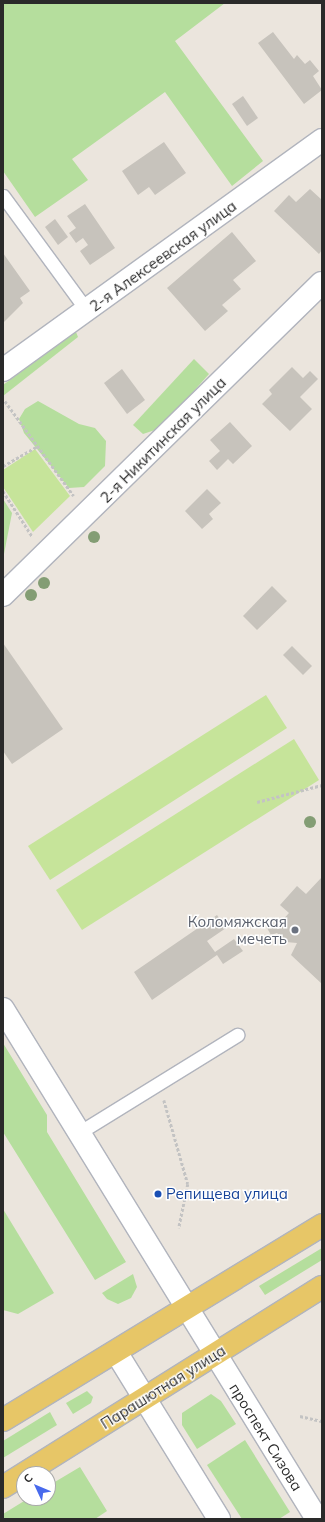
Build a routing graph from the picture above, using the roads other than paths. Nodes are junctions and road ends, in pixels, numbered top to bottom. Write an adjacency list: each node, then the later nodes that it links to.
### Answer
1 (322, 140): 4 (street, 2-я Алексеевская улица)
2 (3, 196): 4 (lane)
3 (322, 284): 6 (street, 2-я Никитинская улица)
4 (88, 312): 5 (street, 2-я Алексеевская улица)
5 (3, 370)
6 (3, 595)
7 (3, 1008): 9 (street)
8 (237, 1035): 9 (lane)
9 (80, 1132): 12 (street)
10 (322, 1225): 12 (main road)
11 (322, 1287): 14 (main road, Парашютная улица)
12 (186, 1308): 13 (main road); 14 (street)
13 (116, 1352): 15 (street); 16 (main road)
14 (214, 1355): 15 (main road, Парашютная улица); 19 (street, проспект Сизова)
15 (145, 1400): 17 (main road, Парашютная улица); 18 (street)
16 (3, 1420)
17 (3, 1486)
18 (219, 1519)
19 (317, 1519)

